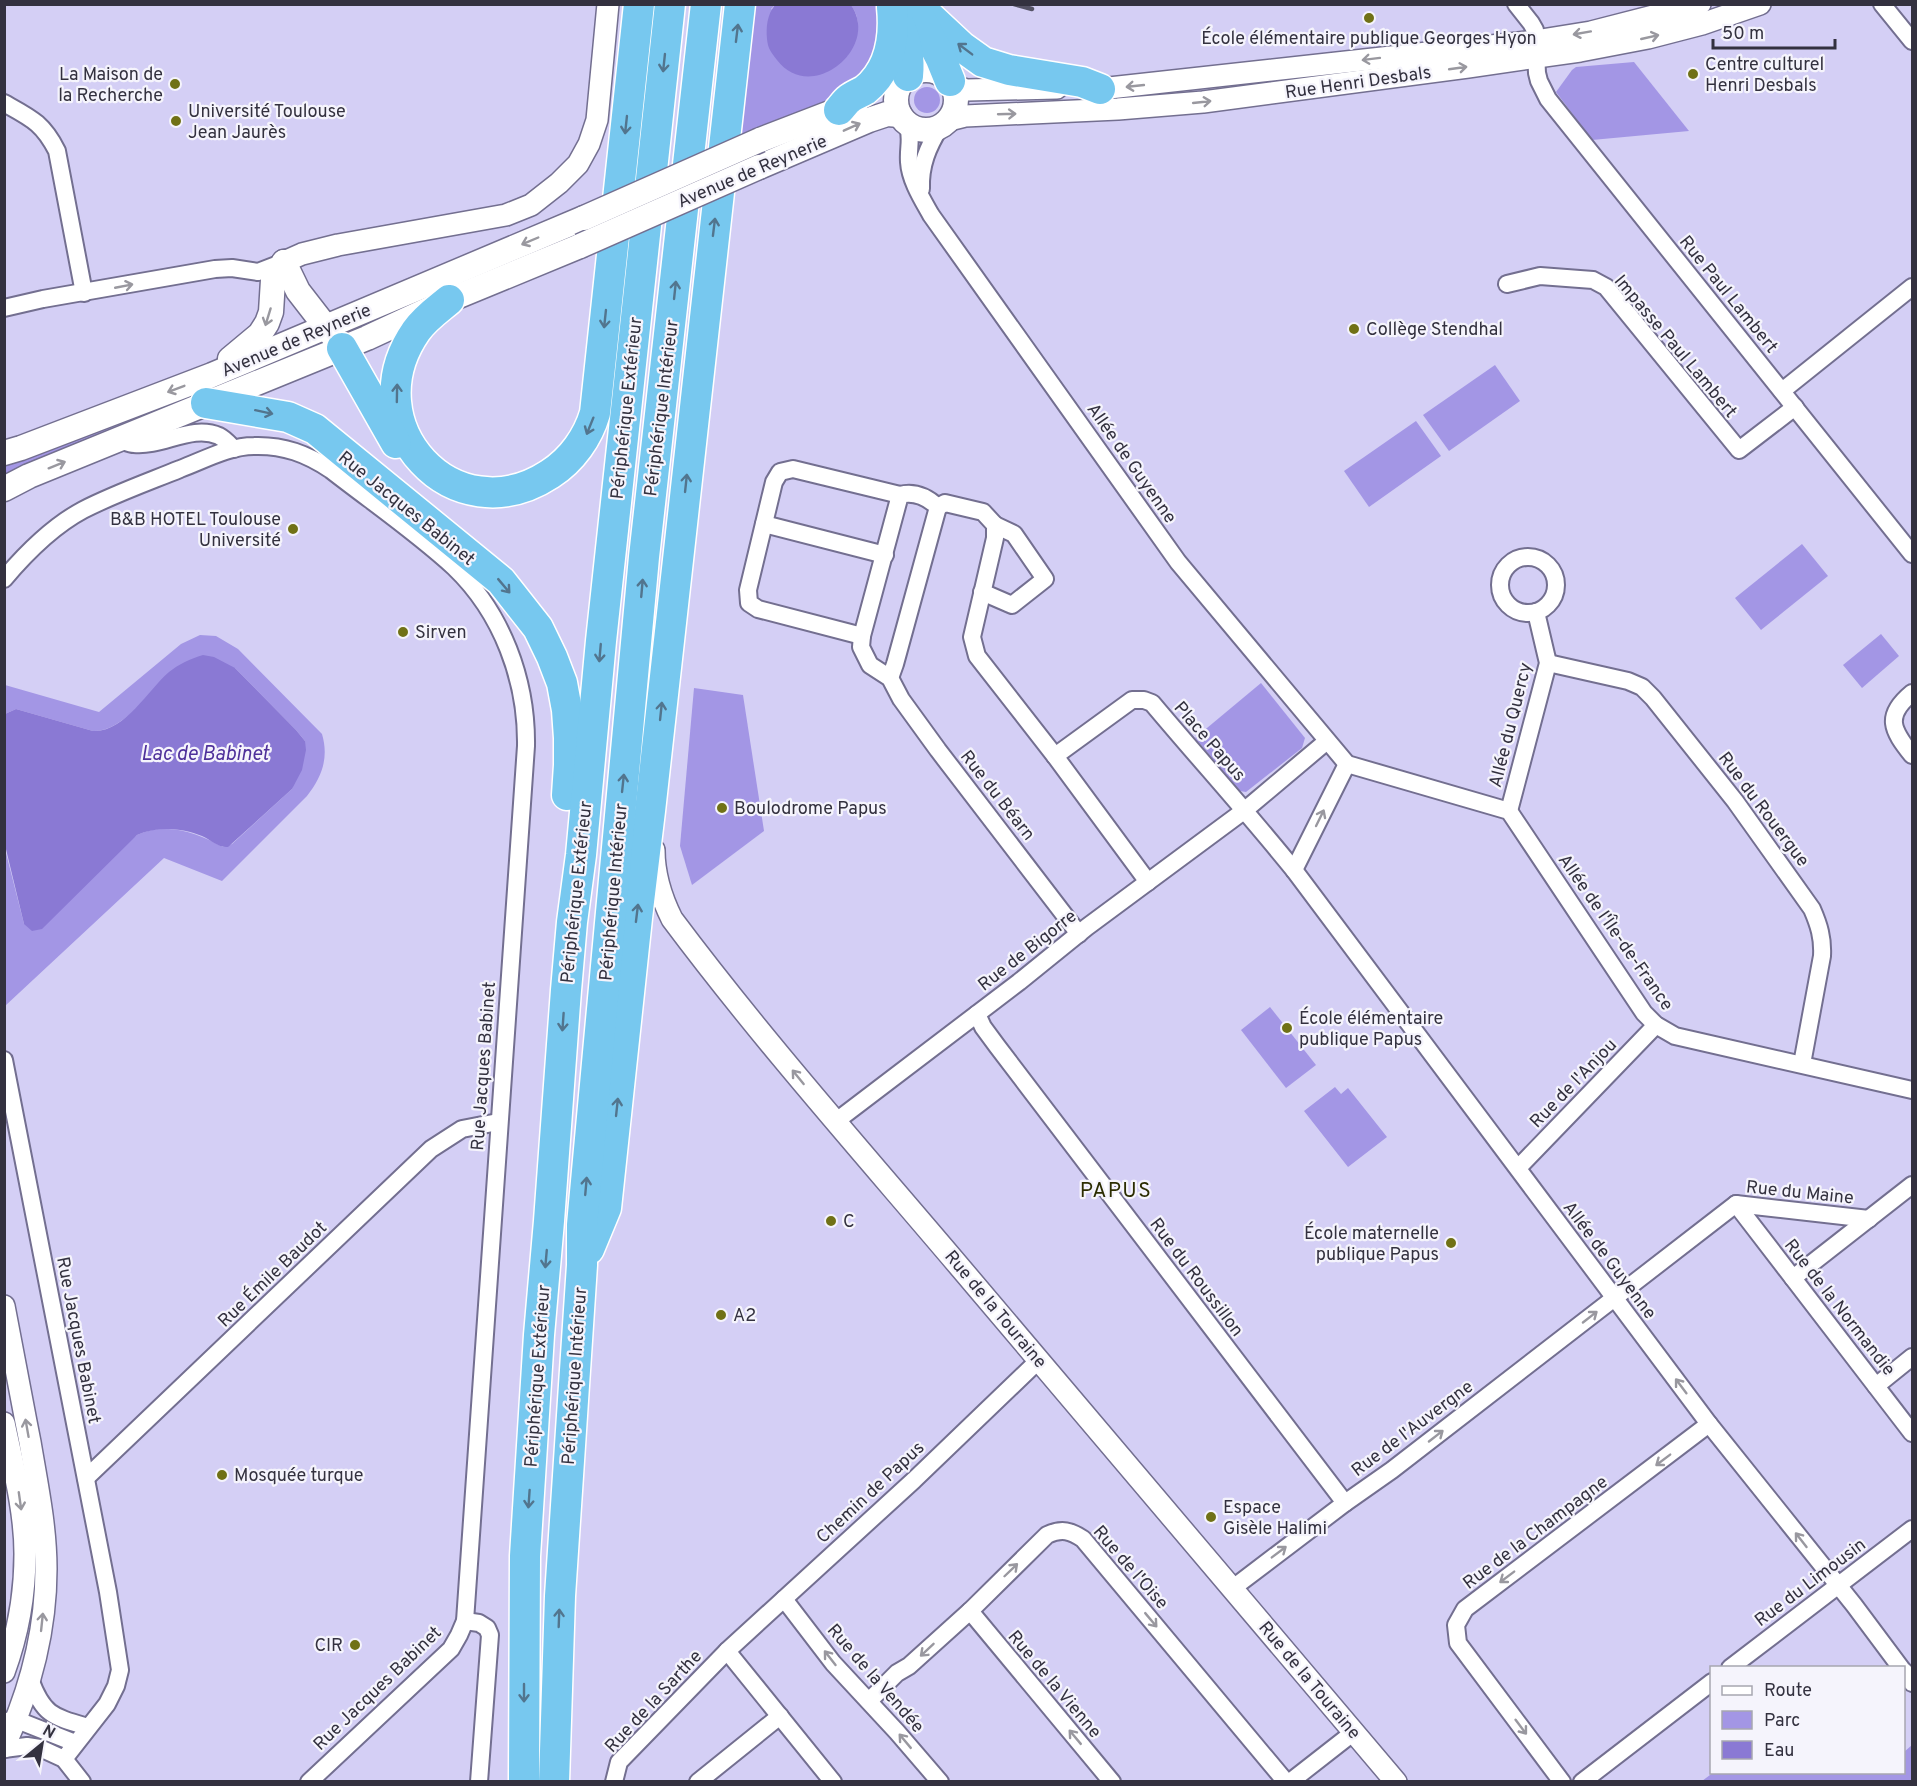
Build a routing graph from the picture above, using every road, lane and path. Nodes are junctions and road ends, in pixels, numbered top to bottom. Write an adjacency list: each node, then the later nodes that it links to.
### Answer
1 (608, 4): 21 (street)
2 (639, 4): 34 (highway, one-way to 34)
3 (670, 4): 58 (highway, Périphérique Extérieur, one-way to 58)
4 (706, 4): 71 (highway, Périphérique Intérieur, one-way to 4)
5 (740, 4): 54 (highway, one-way to 5)
6 (1516, 4): 12 (street, Rue Paul Lambert)
7 (1700, 4): 12 (street, Rue Henri Desbals, one-way to 12)
8 (1760, 4): 12 (street, Rue Henri Desbals, one-way to 8)
9 (1882, 4): 11 (street)
10 (903, 5): 13 (highway); 14 (highway); 15 (highway, one-way to 10); 17 (highway)
11 (1912, 41)
12 (1535, 49): 15 (street, Rue Henri Desbals, one-way to 15); 19 (street, Rue Henri Desbals, one-way to 12); 29 (street, Rue Paul Lambert)
13 (905, 79): 14 (main road); 17 (main road, Avenue de Reynerie); 18 (main road)
14 (952, 83): 15 (street, Rue Henri Desbals); 19 (main road)
15 (1100, 89)
16 (4, 103): 24 (street)
17 (839, 110): 27 (main road, Avenue de Reynerie, one-way to 27, bridge)
18 (904, 119): 19 (main road); 20 (street, Allée de Guyenne); 25 (main road, Avenue de Reynerie, one-way to 18, bridge)
19 (945, 123): 20 (street)
20 (921, 196): 49 (street, Allée de Guyenne)
21 (285, 262): 24 (street, one-way to 21); 27 (main road); 28 (main road, one-way to 28)
22 (1507, 284): 30 (street, Impasse Paul Lambert)
23 (1912, 287): 29 (street)
24 (84, 293): 26 (street)
25 (461, 295): 27 (main road, Avenue de Reynerie); 34 (highway, one-way to 25)
26 (4, 308)
27 (334, 338): 28 (main road, Avenue de Reynerie); 34 (highway)
28 (209, 389): 31 (main road, Avenue de Reynerie); 33 (main road, Avenue de Reynerie, one-way to 33); 58 (highway, one-way to 58)
29 (1782, 391): 30 (street, Rue Paul Lambert)
30 (1795, 407): 41 (street, Rue Paul Lambert)
31 (120, 440): 32 (street); 35 (main road, Avenue de Reynerie, one-way to 31)
32 (234, 449): 42 (street, Rue Jacques Babinet); 65 (street, Rue Jacques Babinet)
33 (4, 453)
34 (416, 456)
35 (4, 489)
36 (900, 495): 37 (street); 38 (street); 40 (street)
37 (938, 507): 39 (street); 47 (street)
38 (764, 524): 40 (street); 45 (street)
39 (995, 525): 43 (street); 43 (street)
40 (885, 555): 45 (street)
41 (1912, 555)
42 (4, 579)
43 (982, 592): 51 (street)
44 (1536, 612): 46 (street, Allée du Quercy)
45 (862, 636): 47 (street, Rue du Béarn)
46 (1548, 663): 55 (street, Allée du Quercy); 63 (street, Rue du Rouergue)
47 (890, 678): 59 (street, Rue du Béarn)
48 (1912, 693): 50 (street)
49 (1328, 741): 52 (street, Allée de Guyenne); 53 (street)
50 (1912, 755)
51 (1055, 756): 53 (street, Place Papus); 57 (street)
52 (1347, 764): 55 (street); 56 (street, one-way to 52)
53 (1245, 810): 56 (street, Allée de Guyenne); 57 (street, Rue de Bigorre)
54 (650, 811): 66 (street, Rue de la Touraine, one-way to 54); 71 (highway, one-way to 54)
55 (1509, 811): 61 (street, Allée de l'Île-de-France)
56 (1294, 870): 67 (street, Allée de Guyenne)
57 (1148, 882): 59 (street, Rue de Bigorre)
58 (572, 922): 106 (highway, Périphérique Extérieur, one-way to 106)
59 (1079, 934): 60 (street, Rue de Bigorre)
60 (977, 1014): 66 (street, Rue de Bigorre); 82 (street, Rue du Roussillon)
61 (1656, 1025): 63 (street, Allée de l'Île-de-France); 67 (street, Rue de l'Anjou)
62 (4, 1059): 81 (street, Rue Jacques Babinet)
63 (1802, 1064): 64 (street, Allée de l'Île-de-France)
64 (1912, 1090)
65 (498, 1122): 81 (street, Rue Émile Baudot); 88 (street, Rue Jacques Babinet)
66 (835, 1122): 76 (street, Rue de la Touraine)
67 (1518, 1168): 73 (street, Allée de Guyenne)
68 (1912, 1185): 70 (street, Rue du Maine)
69 (1736, 1204): 70 (street, Rue du Maine); 72 (street, Rue de la Normandie); 73 (street, Rue du Maine)
70 (1869, 1219): 72 (street, Rue du Maine)
71 (582, 1265): 107 (highway, Périphérique Intérieur, one-way to 71)
72 (1793, 1278): 77 (street, Rue de la Normandie)
73 (1614, 1298): 79 (street, Allée de Guyenne, one-way to 73); 82 (street, Rue de l'Auvergne, one-way to 73)
74 (4, 1306): 93 (street, one-way to 74)
75 (1912, 1358): 77 (street)
76 (1039, 1360): 85 (street, Rue de la Touraine); 86 (street, Chemin de Papus)
77 (1876, 1386): 80 (street, Rue de la Normandie)
78 (4, 1423): 92 (street, one-way to 92)
79 (1709, 1424): 84 (street, Allée de Guyenne, one-way to 79); 115 (street, Rue de la Champagne, one-way to 115)
80 (1912, 1433)
81 (86, 1478): 98 (street, Rue Jacques Babinet)
82 (1345, 1503): 85 (street, Rue de l'Auvergne, one-way to 82)
83 (1912, 1528): 84 (street, Rue du Limousin)
84 (1838, 1585): 90 (street, Rue du Limousin); 91 (street, Allée de Guyenne)
85 (1233, 1588): 99 (street, Rue de la Touraine)
86 (784, 1599): 89 (street, Chemin de Papus); 95 (street, Rue de la Vendée, one-way to 86)
87 (969, 1611): 95 (street, Rue de l'Oise, one-way to 95); 112 (street, Rue de la Vienne, one-way to 87); 113 (street, Rue de l'Oise, one-way to 113)
88 (465, 1621): 104 (street, Rue Jacques Babinet); 105 (street)
89 (727, 1652): 96 (street); 108 (street, Rue de la Sarthe)
90 (1733, 1666)
91 (1900, 1666)
92 (4, 1672)
93 (30, 1679): 97 (street); 98 (street)
94 (1710, 1684): 116 (street)
95 (869, 1701): 111 (street, Rue de la Vendée, one-way to 95)
96 (780, 1716): 109 (street); 110 (street)
97 (11, 1720): 100 (street); 101 (street)
98 (88, 1727): 100 (street, Rue Jacques Babinet)
99 (1354, 1732): 113 (street); 114 (street, Rue de la Touraine)
100 (75, 1743): 102 (street, Rue Jacques Babinet)
101 (4, 1748): 102 (street)
102 (64, 1759): 103 (street)
103 (82, 1782)
104 (309, 1782)
105 (479, 1782)
106 (524, 1782)
107 (554, 1782)
108 (614, 1782)
109 (698, 1782)
110 (833, 1782)
111 (940, 1782)
112 (1112, 1782)
113 (1288, 1782)
114 (1396, 1782)
115 (1562, 1782)
116 (1582, 1782)

